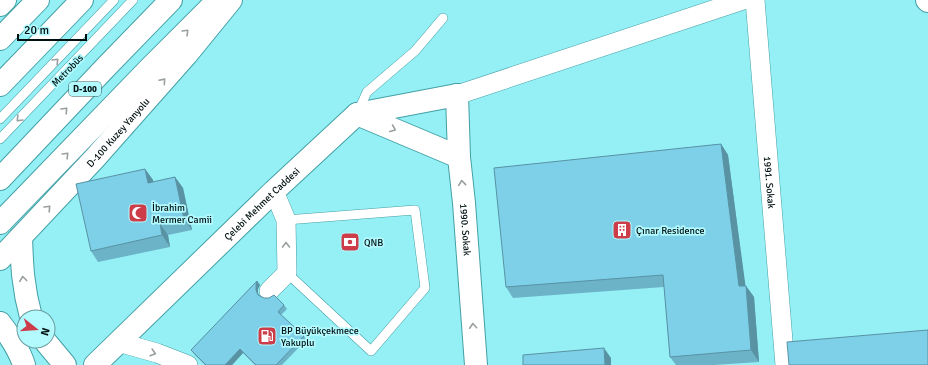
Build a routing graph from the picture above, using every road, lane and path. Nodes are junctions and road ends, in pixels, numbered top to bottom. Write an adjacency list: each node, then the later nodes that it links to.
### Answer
1 (5, 0): 11 (main road)
2 (38, 0): 13 (main road)
3 (82, 0): 14 (main road)
4 (114, 0): 17 (lane, Metrobüs, one-way to 4)
5 (133, 0): 18 (lane, Metrobüs, one-way to 18)
6 (171, 0): 20 (main road, D-100, one-way to 6)
7 (218, 0): 23 (main road, one-way to 7)
8 (231, 0): 24 (main road, D-100 Kuzey Yanyolu, one-way to 8)
9 (743, 0): 15 (street)
10 (755, 0): 37 (street, 1991. Sokak)
11 (0, 5)
12 (443, 18): 16 (lane)
13 (0, 39)
14 (0, 85)
15 (457, 95): 16 (main road); 19 (main road, 1990. Sokak)
16 (357, 114): 19 (main road, one-way to 19); 21 (main road, Çelebi Mehmet Caddesi)
17 (0, 119)
18 (0, 139)
19 (459, 157): 36 (main road, 1990. Sokak, one-way to 19)
20 (0, 179)
21 (274, 191): 22 (street); 30 (main road, Çelebi Mehmet Caddesi)
22 (286, 220): 26 (street, one-way to 22); 26 (lane)
23 (0, 223)
24 (21, 237): 25 (main road, D-100 Kuzey Yanyolu); 28 (main road, one-way to 24)
25 (0, 259)
26 (287, 273): 27 (street)
27 (269, 291)
28 (29, 309)
29 (0, 323): 33 (main road)
30 (118, 342): 32 (street, one-way to 32); 35 (main road, Çelebi Mehmet Caddesi)
31 (52, 349): 34 (main road)
32 (195, 364)
33 (24, 365)
34 (65, 365)
35 (95, 365)
36 (476, 365)
37 (785, 365)

